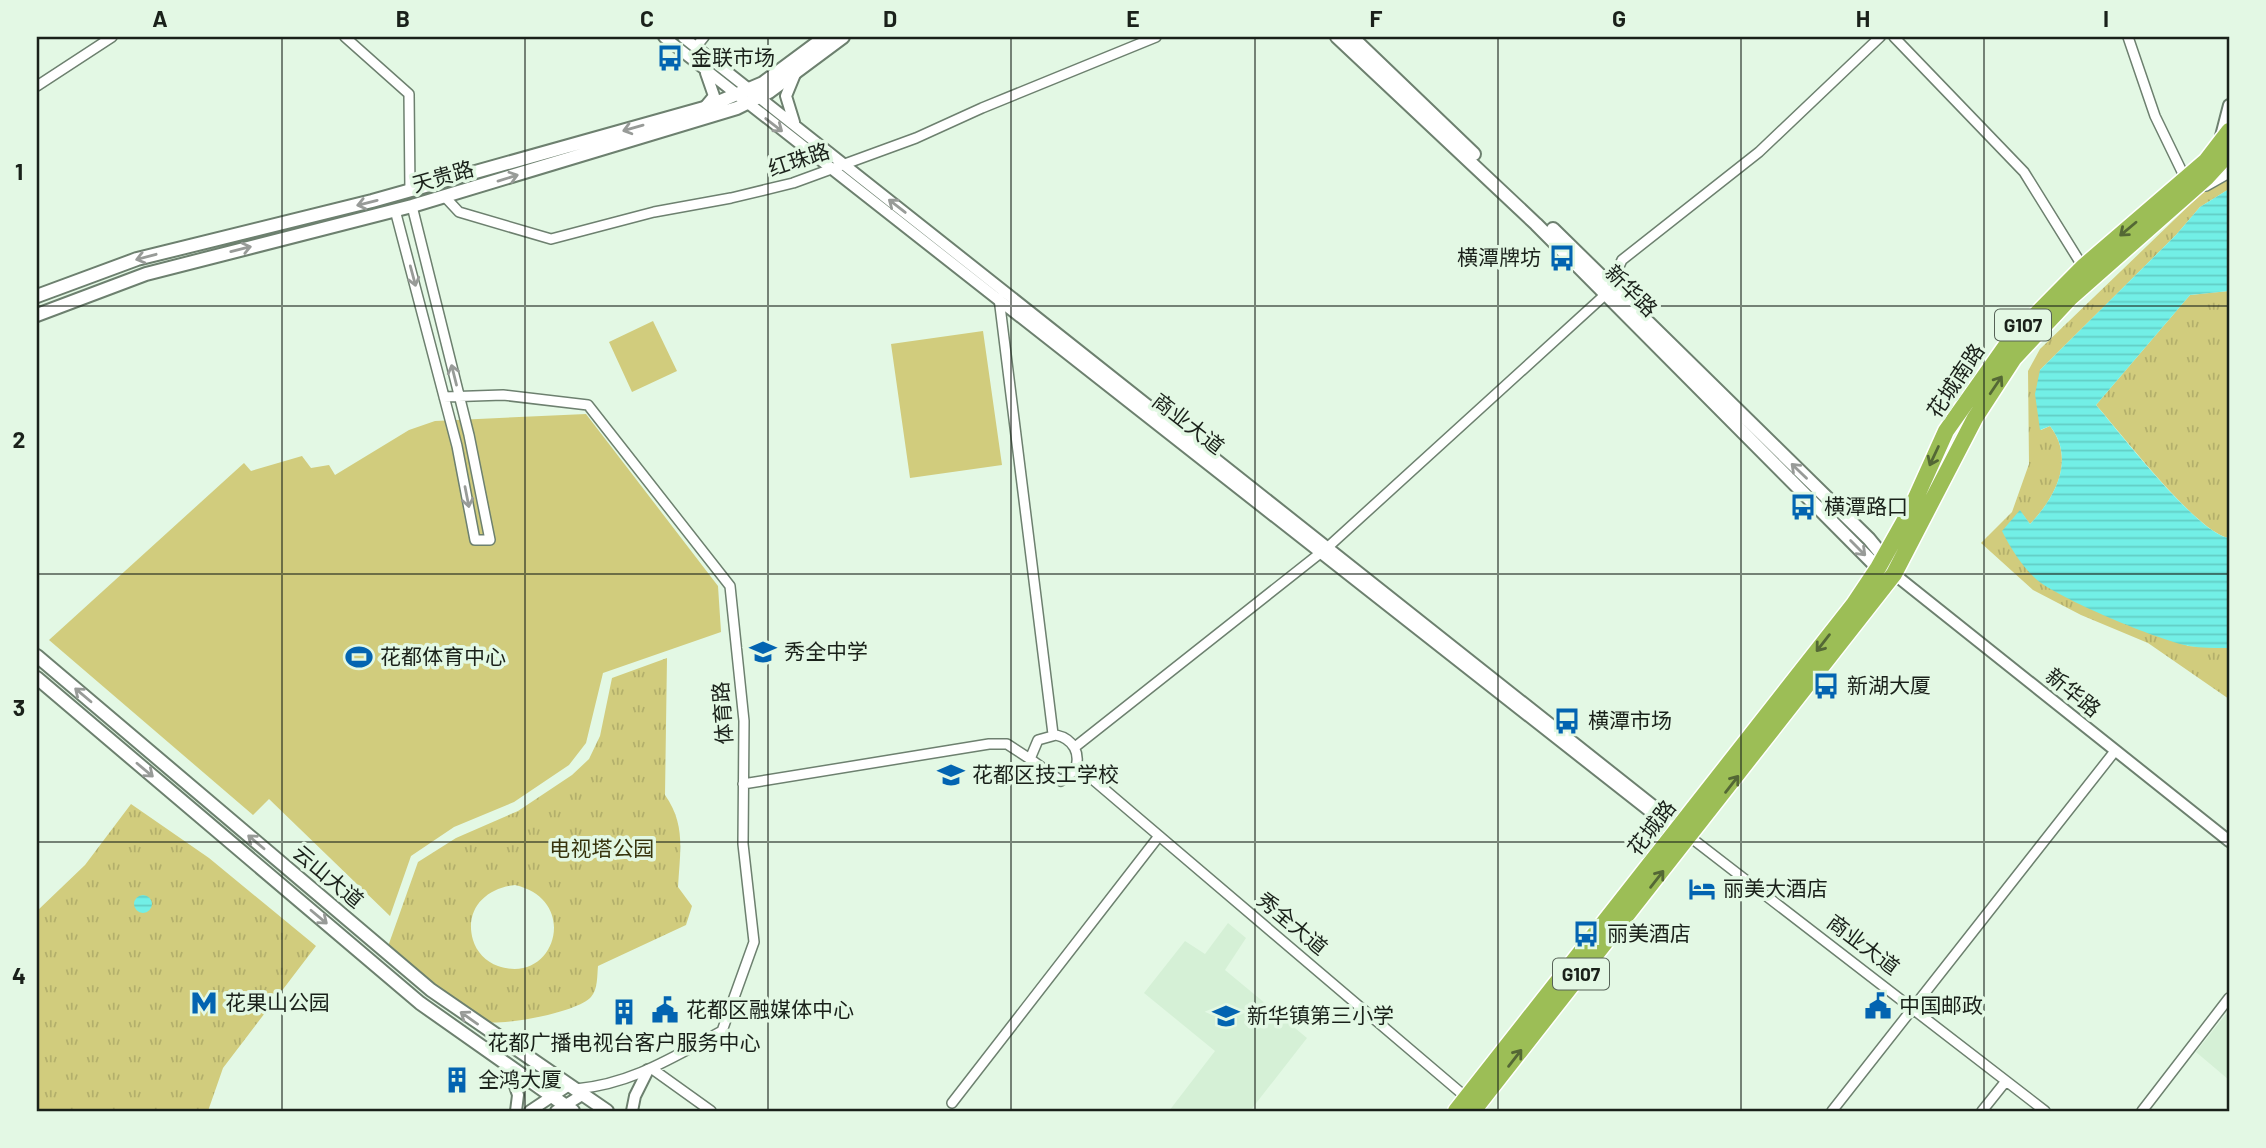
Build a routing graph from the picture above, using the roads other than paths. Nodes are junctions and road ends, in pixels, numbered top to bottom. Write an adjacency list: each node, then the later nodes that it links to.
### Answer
1 (112, 37): 17 (street)
2 (345, 37): 29 (street)
3 (664, 37): 15 (street, 商业大道)
4 (683, 37): 14 (street, 商业大道)
5 (704, 37): 14 (street)
6 (825, 37): 18 (main road, 天贵路)
7 (843, 37): 16 (main road, 天贵路)
8 (1156, 37): 25 (street, 红珠路)
9 (1337, 37): 36 (main road, 新华路)
10 (1352, 37): 36 (main road, 新华路)
11 (1880, 37): 36 (street)
12 (1894, 37): 34 (street)
13 (2128, 37): 28 (street)
14 (696, 47): 18 (street, 商业大道)
15 (703, 68): 19 (street, 商业大道); 21 (street)
16 (794, 74): 18 (main road, 天贵路); 22 (street)
17 (37, 86)
18 (755, 94): 19 (main road, 天贵路); 22 (street, 商业大道)
19 (742, 100): 21 (main road, 天贵路); 26 (street, 商业大道, one-way to 26); 30 (main road, 天贵路, one-way to 19)
20 (2229, 105): 24 (street)
21 (704, 108): 29 (main road, 天贵路, one-way to 29)
22 (800, 129): 25 (street, 商业大道)
23 (2229, 131): 24 (highway, 花城南路 / G107)
24 (2223, 150): 28 (highway, 花城南路 / G107); 32 (highway, 花城南路 / G107)
25 (845, 164): 26 (street, 红珠路); 35 (street, 商业大道, one-way to 25)
26 (832, 169): 30 (street, 红珠路); 38 (street, 商业大道)
27 (2229, 173): 32 (street)
28 (2186, 180): 34 (highway, 花城南路 / G107, one-way to 34)
29 (410, 191): 37 (main road, 天贵路, one-way to 37)
30 (445, 197): 31 (main road, 天贵路)
31 (412, 206): 33 (main road, 天贵路); 41 (street, one-way to 31)
32 (2175, 206): 44 (highway, 花城南路 / G107, one-way to 32)
33 (396, 210): 39 (main road, 天贵路, one-way to 33); 40 (street, one-way to 40)
34 (2083, 267): 43 (highway, 花城南路 / G107, one-way to 43)
35 (998, 285): 38 (street); 42 (street, 商业大道)
36 (1608, 288): 42 (street); 43 (main road, 新华路)
37 (37, 296)
38 (999, 298): 42 (street, 商业大道); 47 (street)
39 (37, 315)
40 (444, 397): 41 (street, 体育路); 41 (street, one-way to 41)
41 (459, 397): 52 (street, 体育路)
42 (1324, 550): 48 (street); 53 (street, 商业大道)
43 (1881, 562): 44 (main road, 新华路); 53 (highway, 花城路 / G107, one-way to 53)
44 (1894, 574): 49 (street, 新华路); 53 (highway, 花城路 / G107, one-way to 44)
45 (37, 656): 61 (main road, 云山大道, one-way to 45)
46 (37, 678): 58 (main road, 云山大道, one-way to 58)
47 (1053, 734): 48 (street); 50 (street)
48 (1075, 747): 51 (street)
49 (2115, 751): 55 (street, 新华路); 57 (street)
50 (1030, 759): 51 (street); 52 (street)
51 (1077, 766): 54 (street, 秀全大道)
52 (743, 784): 59 (street, 体育路)
53 (1682, 832): 57 (street, 商业大道); 64 (highway, 花城路 / G107)
54 (1159, 836): 63 (street); 64 (street, 秀全大道)
55 (2229, 841)
56 (2229, 998): 75 (street)
57 (1911, 1007): 60 (street, 商业大道); 72 (street)
58 (508, 1065): 62 (main road, 云山大道); 66 (street)
59 (650, 1069): 61 (street, 体育路); 69 (street); 70 (street)
60 (2006, 1081): 73 (street); 74 (street, 商业大道)
61 (575, 1090): 62 (street); 65 (street); 68 (main road, 云山大道)
62 (553, 1096): 65 (main road, 云山大道); 67 (street)
63 (952, 1103)
64 (1475, 1107): 71 (highway, 花城路 / G107)
65 (564, 1109)
66 (516, 1111)
67 (530, 1111)
68 (607, 1111)
69 (632, 1111)
70 (711, 1111)
71 (1456, 1111)
72 (1832, 1111)
73 (1982, 1111)
74 (2045, 1111)
75 (2142, 1111)

